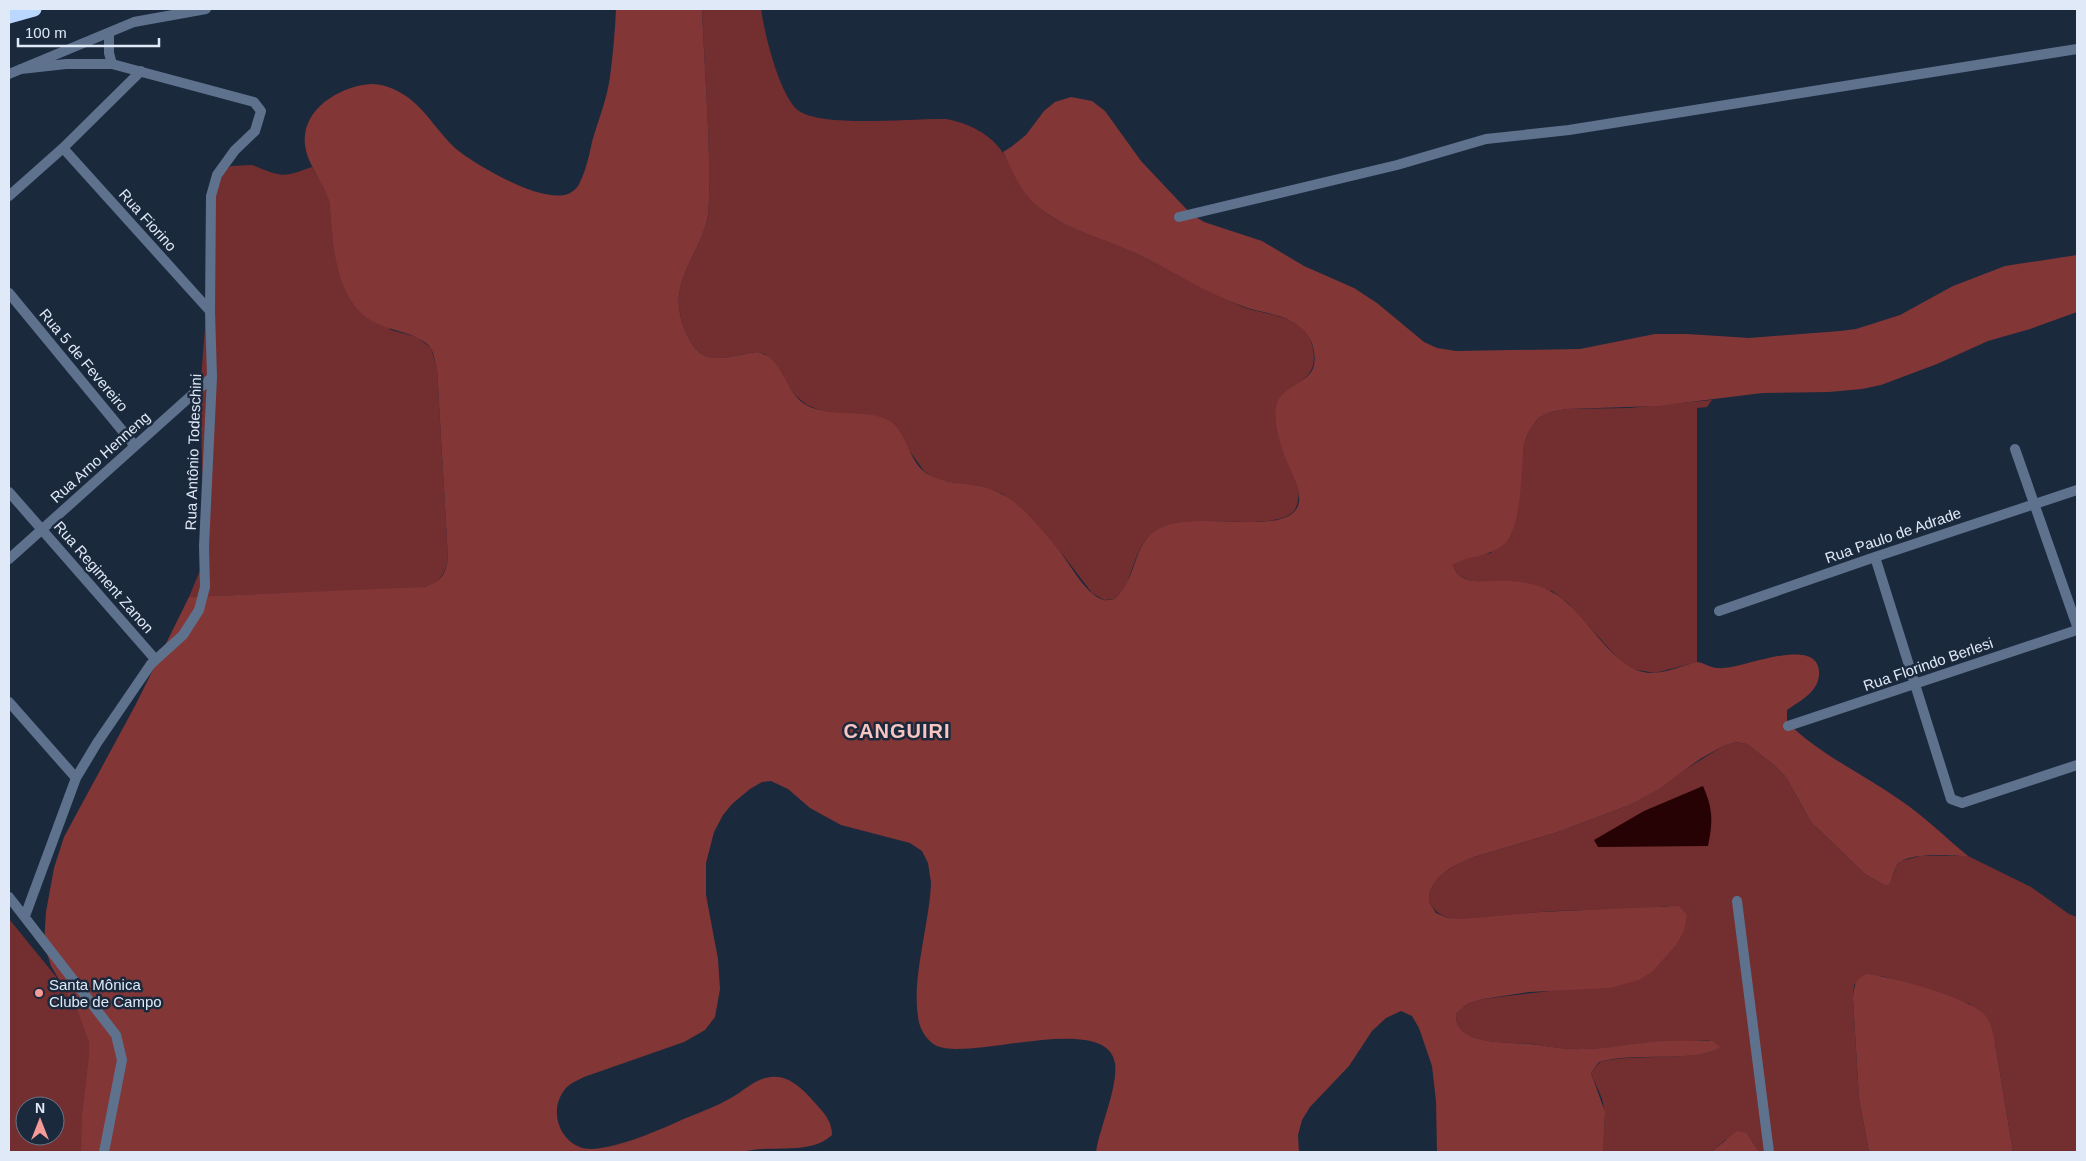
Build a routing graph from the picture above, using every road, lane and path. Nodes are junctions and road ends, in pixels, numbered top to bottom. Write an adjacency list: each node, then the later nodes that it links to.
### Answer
1 (34, 9): 3 (highway)
2 (206, 9): 4 (street)
3 (9, 16)
4 (109, 33): 6 (street); 7 (street)
5 (2077, 49): 12 (street)
6 (112, 64): 7 (street, Rua Antônio Todeschini); 8 (street, Rua Antônio Todeschini)
7 (22, 69): 9 (street)
8 (141, 71): 10 (street); 14 (street, Rua Antônio Todeschini)
9 (9, 74)
10 (63, 148): 11 (street); 14 (street, Rua Fiorino)
11 (9, 196)
12 (1179, 217)
13 (9, 293): 16 (street, Rua 5 de Fevereiro)
14 (210, 311): 15 (street, Rua Antônio Todeschini)
15 (212, 377): 16 (street, Rua Arno Henneng); 27 (street, Rua Antônio Todeschini)
16 (135, 446): 21 (street, Rua Arno Henneng)
17 (2015, 449): 20 (street)
18 (2077, 490): 20 (street, Rua Paulo de Adrade)
19 (9, 492): 21 (street, Rua Regiment Zanon)
20 (2034, 504): 22 (street, Rua Paulo de Adrade); 25 (street)
21 (43, 528): 23 (street, Rua Arno Henneng); 27 (street, Rua Regiment Zanon)
22 (1874, 557): 24 (street, Rua Paulo de Adrade); 28 (street)
23 (9, 559)
24 (1719, 611)
25 (2077, 626)
26 (2077, 630): 28 (street, Rua Florindo Berlesi)
27 (155, 659): 32 (street, Rua Antônio Todeschini)
28 (1914, 684): 30 (street, Rua Florindo Berlesi); 31 (street)
29 (9, 702): 32 (street)
30 (1788, 726)
31 (2077, 765)
32 (76, 778): 35 (street, Rua Antônio Todeschini)
33 (9, 897): 35 (street)
34 (1737, 901): 37 (street)
35 (25, 916): 36 (street)
36 (104, 1152)
37 (1769, 1152)

